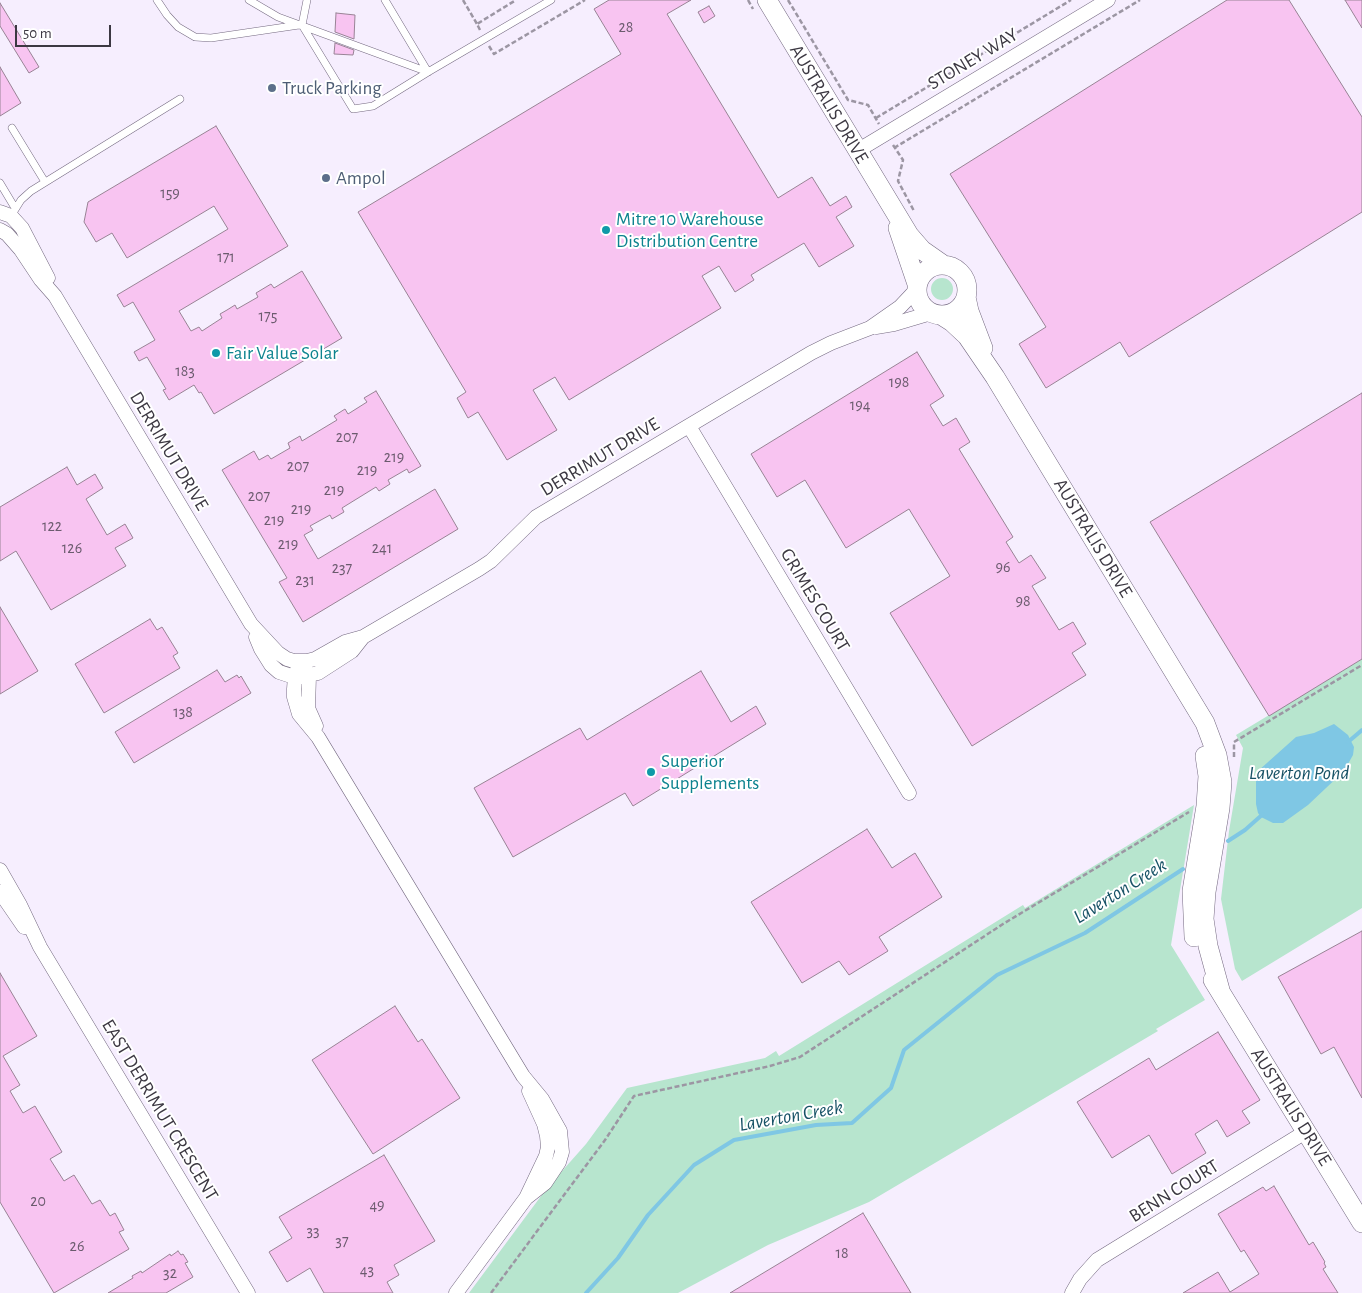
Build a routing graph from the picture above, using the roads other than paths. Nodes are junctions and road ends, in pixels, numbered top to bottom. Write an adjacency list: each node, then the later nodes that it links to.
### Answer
1 (157, 0): 8 (lane)
2 (249, 0): 8 (lane)
3 (307, 0): 8 (lane)
4 (386, 0): 9 (lane)
5 (551, 0): 9 (lane)
6 (767, 0): 12 (street, AUSTRALIS DRIVE)
7 (1108, 0): 12 (street, STONEY WAY)
8 (302, 25): 9 (lane); 9 (lane)
9 (428, 72)
10 (180, 99): 13 (lane)
11 (12, 128): 13 (lane)
12 (857, 151): 15 (street, AUSTRALIS DRIVE)
13 (45, 182): 16 (lane)
14 (0, 183): 16 (lane)
15 (892, 208): 18 (street, AUSTRALIS DRIVE); 19 (street, AUSTRALIS DRIVE)
16 (9, 212): 17 (street); 20 (street, DERRIMUT DRIVE)
17 (2, 231): 20 (street, DERRIMUT DRIVE)
18 (942, 264): 19 (street); 21 (street)
19 (917, 287): 22 (street); 23 (street, DERRIMUT DRIVE)
20 (55, 296): 26 (street, DERRIMUT DRIVE)
21 (966, 297): 22 (street); 24 (street, AUSTRALIS DRIVE)
22 (936, 314): 23 (street, DERRIMUT DRIVE); 24 (street, AUSTRALIS DRIVE)
23 (870, 328): 25 (street, DERRIMUT DRIVE)
24 (995, 377): 31 (street, AUSTRALIS DRIVE)
25 (689, 426): 27 (street, DERRIMUT DRIVE); 33 (street, GRIMES COURT)
26 (251, 624): 28 (street, DERRIMUT DRIVE); 29 (street, DERRIMUT DRIVE)
27 (363, 637): 28 (street, DERRIMUT DRIVE); 30 (street, DERRIMUT DRIVE)
28 (300, 661): 29 (street); 30 (street)
29 (295, 676): 30 (street, DERRIMUT DRIVE); 32 (street)
30 (309, 676): 32 (street)
31 (1190, 699): 37 (street, AUSTRALIS DRIVE); 37 (street, AUSTRALIS DRIVE)
32 (318, 737): 41 (street)
33 (909, 793)
34 (0, 870): 36 (street, EAST DERRIMUT CRESCENT)
35 (0, 892): 36 (street, EAST DERRIMUT CRESCENT)
36 (40, 947): 40 (street, EAST DERRIMUT CRESCENT)
37 (1220, 990): 38 (street, AUSTRALIS DRIVE)
38 (1307, 1131): 39 (street, AUSTRALIS DRIVE); 42 (street, BENN COURT)
39 (1362, 1223)
40 (248, 1293)
41 (456, 1293)
42 (1072, 1293)

